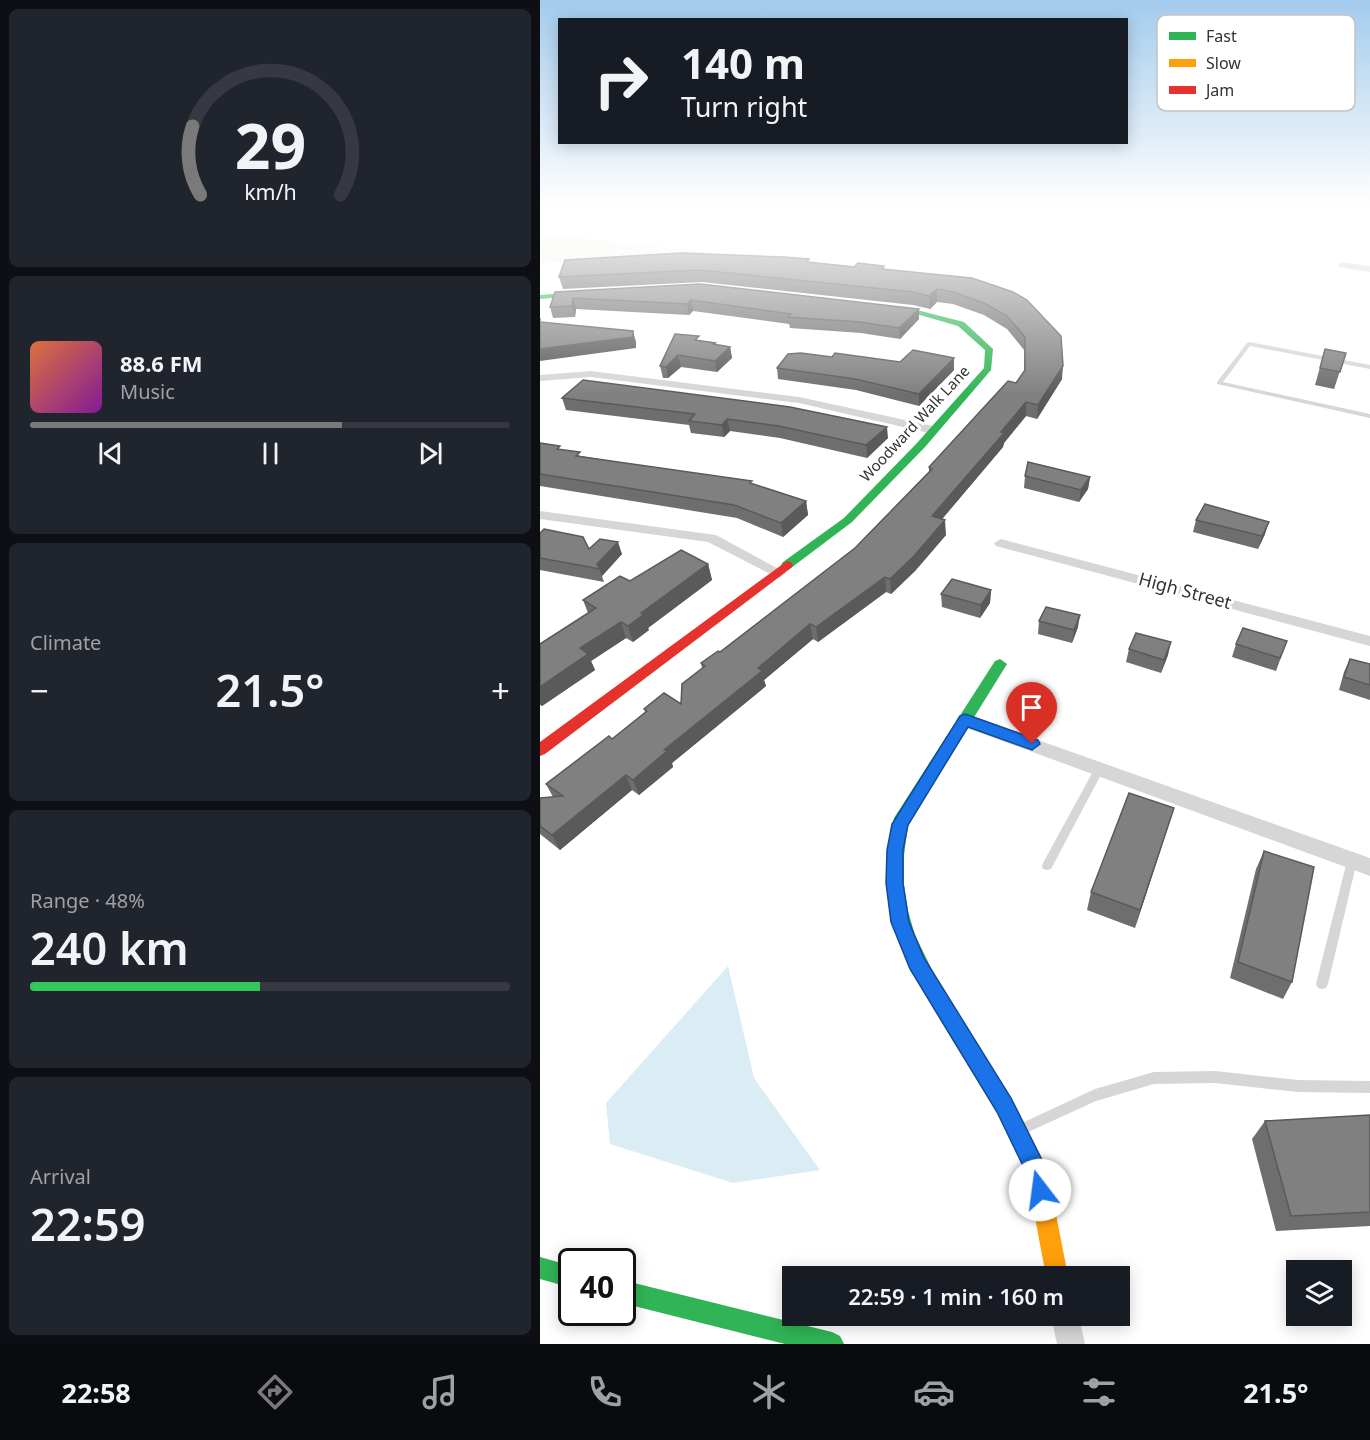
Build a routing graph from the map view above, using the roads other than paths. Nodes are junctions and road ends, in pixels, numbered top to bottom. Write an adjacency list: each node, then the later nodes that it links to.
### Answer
1 (598, 293): 2 (street)
2 (540, 297)
3 (878, 307): 7 (street, Woodward Walk Lane)
4 (1370, 367): 6 (lane)
5 (540, 378): 7 (street)
6 (1370, 416)
7 (933, 430): 10 (street, Woodward Walk Lane)
8 (540, 515): 10 (street)
9 (1000, 543): 11 (street, High Street)
10 (779, 573): 14 (street, Woodward Walk Lane)
11 (1370, 641)
12 (1000, 664): 13 (street)
13 (965, 720): 15 (street); 20 (street)
14 (540, 750)
15 (1100, 769): 16 (street); 17 (lane)
16 (1361, 864): 18 (lane)
17 (1047, 866)
18 (1322, 984)
19 (1370, 1087): 20 (lane)
20 (1017, 1131): 21 (street)
21 (1055, 1266)
22 (540, 1268): 23 (street)
23 (558, 1273)
24 (636, 1295): 26 (street)
25 (1067, 1326): 27 (street)
26 (832, 1344)
27 (1071, 1344)

